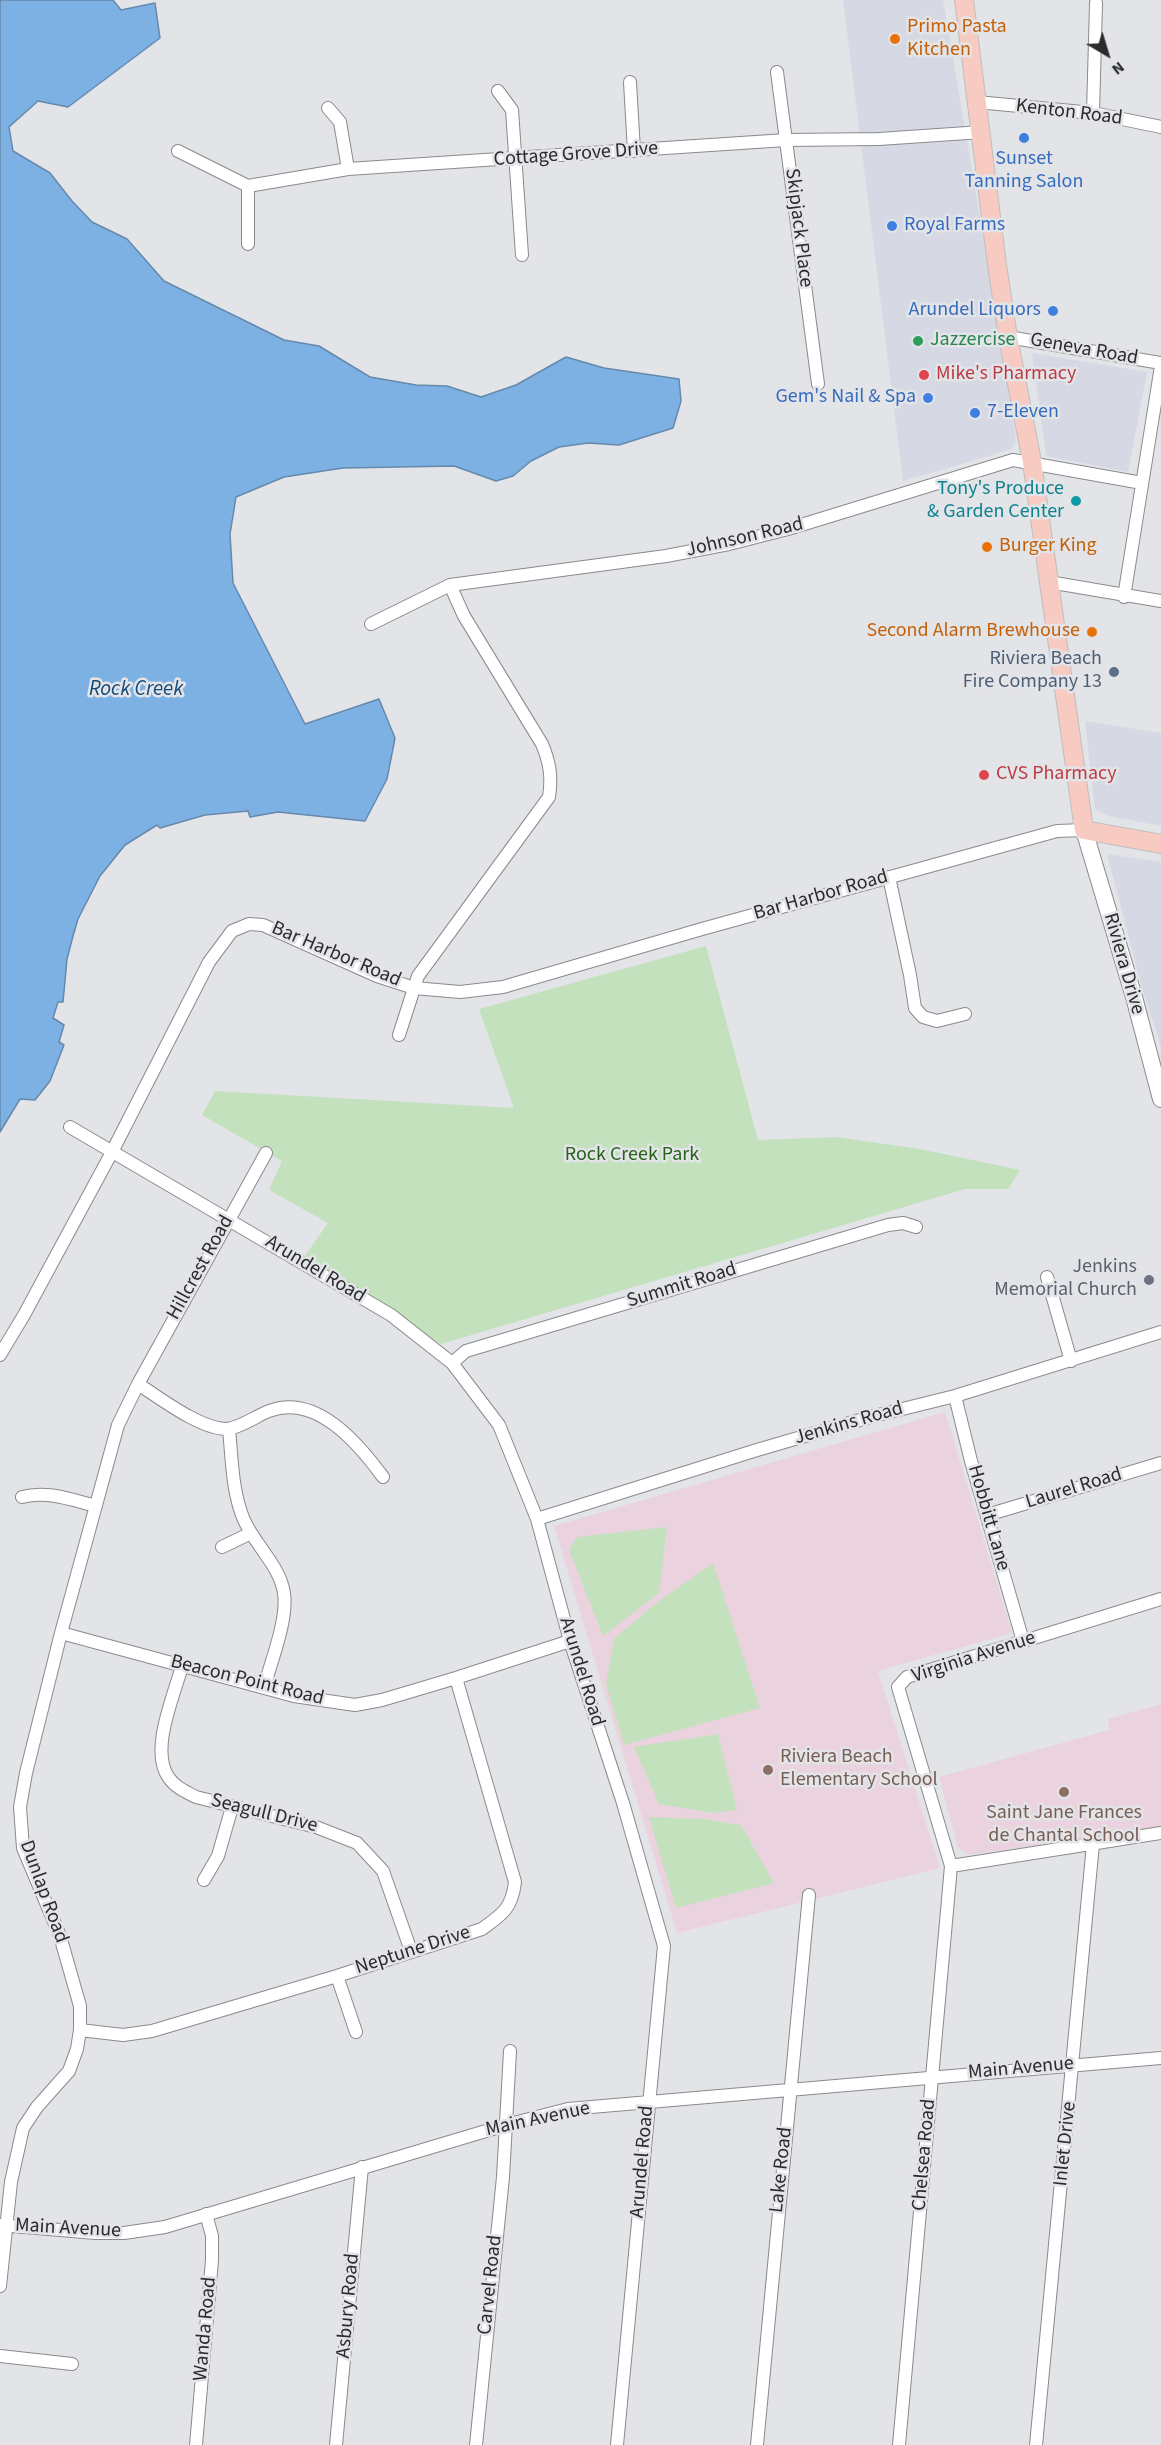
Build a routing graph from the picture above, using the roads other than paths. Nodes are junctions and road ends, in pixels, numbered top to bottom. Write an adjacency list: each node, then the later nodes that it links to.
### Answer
1 (964, 0): 6 (main road)
2 (1096, 3): 8 (street)
3 (777, 72): 11 (street, Skipjack Place)
4 (630, 82): 13 (street)
5 (498, 91): 14 (street)
6 (977, 102): 8 (street, Kenton Road); 10 (main road)
7 (328, 108): 15 (street)
8 (1093, 113): 9 (street, Kenton Road)
9 (1161, 127)
10 (982, 132): 11 (street, Cottage Grove Drive); 19 (main road)
11 (786, 140): 13 (street, Cottage Grove Drive); 21 (street, Skipjack Place)
12 (178, 151): 16 (street)
13 (634, 151): 14 (street, Cottage Grove Drive)
14 (515, 159): 15 (street, Cottage Grove Drive); 18 (street)
15 (348, 169): 16 (street, Cottage Grove Drive)
16 (248, 186): 17 (street)
17 (248, 244)
18 (522, 255)
19 (1008, 337): 20 (street, Geneva Road); 22 (main road)
20 (1161, 364): 23 (street)
21 (818, 384)
22 (1032, 462): 23 (street, Johnson Road); 24 (main road); 25 (street, Johnson Road)
23 (1142, 483): 26 (street)
24 (1049, 582): 26 (street); 29 (main road)
25 (450, 585): 28 (street, Johnson Road); 32 (street)
26 (1124, 597): 27 (street)
27 (1161, 601)
28 (371, 624)
29 (1084, 830): 30 (main road); 31 (street, Bar Harbor Road); 35 (street, Riviera Drive)
30 (1161, 843)
31 (889, 877): 32 (street, Bar Harbor Road); 33 (street)
32 (414, 988): 34 (street); 37 (street, Bar Harbor Road)
33 (965, 1014)
34 (399, 1035)
35 (1161, 1099)
36 (70, 1127): 37 (street, Arundel Road)
37 (112, 1152): 39 (street, Arundel Road); 43 (street, Bar Harbor Road)
38 (266, 1153): 39 (street, Hillcrest Road)
39 (229, 1219): 45 (street, Arundel Road); 46 (street, Hillcrest Road)
40 (916, 1227): 45 (street, Summit Road)
41 (1047, 1277): 44 (street)
42 (1161, 1332): 44 (street, Jenkins Road)
43 (0, 1354)
44 (1071, 1360): 47 (street, Jenkins Road)
45 (452, 1363): 54 (street, Arundel Road)
46 (138, 1384): 48 (street); 52 (street, Dunlap Road)
47 (955, 1396): 53 (street, Hobbitt Lane); 54 (street, Jenkins Road)
48 (229, 1429): 50 (street); 55 (street)
49 (1161, 1463): 53 (street, Laurel Road)
50 (382, 1477)
51 (22, 1497): 52 (street)
52 (96, 1506): 58 (street, Dunlap Road)
53 (987, 1515): 60 (street, Hobbitt Lane)
54 (537, 1519): 59 (street, Arundel Road)
55 (251, 1533): 56 (street); 63 (street)
56 (222, 1547)
57 (1161, 1599): 60 (street, Virginia Avenue)
58 (61, 1633): 61 (street, Beacon Point Road); 72 (street, Dunlap Road)
59 (570, 1641): 62 (street, Beacon Point Road); 79 (street, Arundel Road)
60 (1023, 1641): 67 (street, Virginia Avenue)
61 (182, 1666): 63 (street, Beacon Point Road); 64 (street, Seagull Drive)
62 (456, 1678): 63 (street, Beacon Point Road); 70 (street, Neptune Drive)
63 (264, 1688)
64 (232, 1807): 68 (street); 70 (street, Seagull Drive)
65 (1161, 1833): 66 (street)
66 (1093, 1844): 67 (street); 76 (street, Inlet Drive)
67 (951, 1866): 77 (street, Chelsea Road)
68 (204, 1880)
69 (809, 1895): 78 (street, Lake Road)
70 (411, 1951): 71 (street, Neptune Drive)
71 (337, 1976): 72 (street, Neptune Drive); 73 (street)
72 (80, 2030): 83 (street, Dunlap Road)
73 (356, 2032)
74 (510, 2051): 80 (street, Carvel Road)
75 (1161, 2058): 76 (street, Main Avenue)
76 (1073, 2065): 77 (street, Main Avenue); 93 (street, Inlet Drive)
77 (932, 2076): 78 (street, Main Avenue); 92 (street, Chelsea Road)
78 (791, 2090): 79 (street, Main Avenue); 91 (street, Lake Road)
79 (649, 2102): 80 (street, Main Avenue); 90 (street, Arundel Road)
80 (506, 2125): 81 (street, Main Avenue); 89 (street, Carvel Road)
81 (362, 2167): 82 (street, Main Avenue); 88 (street, Asbury Road)
82 (206, 2214): 83 (street, Main Avenue); 87 (street, Wanda Road)
83 (3, 2225): 84 (street, Dunlap Road)
84 (0, 2286)
85 (0, 2356): 86 (street)
86 (72, 2364)
87 (196, 2445)
88 (336, 2445)
89 (476, 2445)
90 (617, 2445)
91 (757, 2445)
92 (899, 2445)
93 (1036, 2445)

